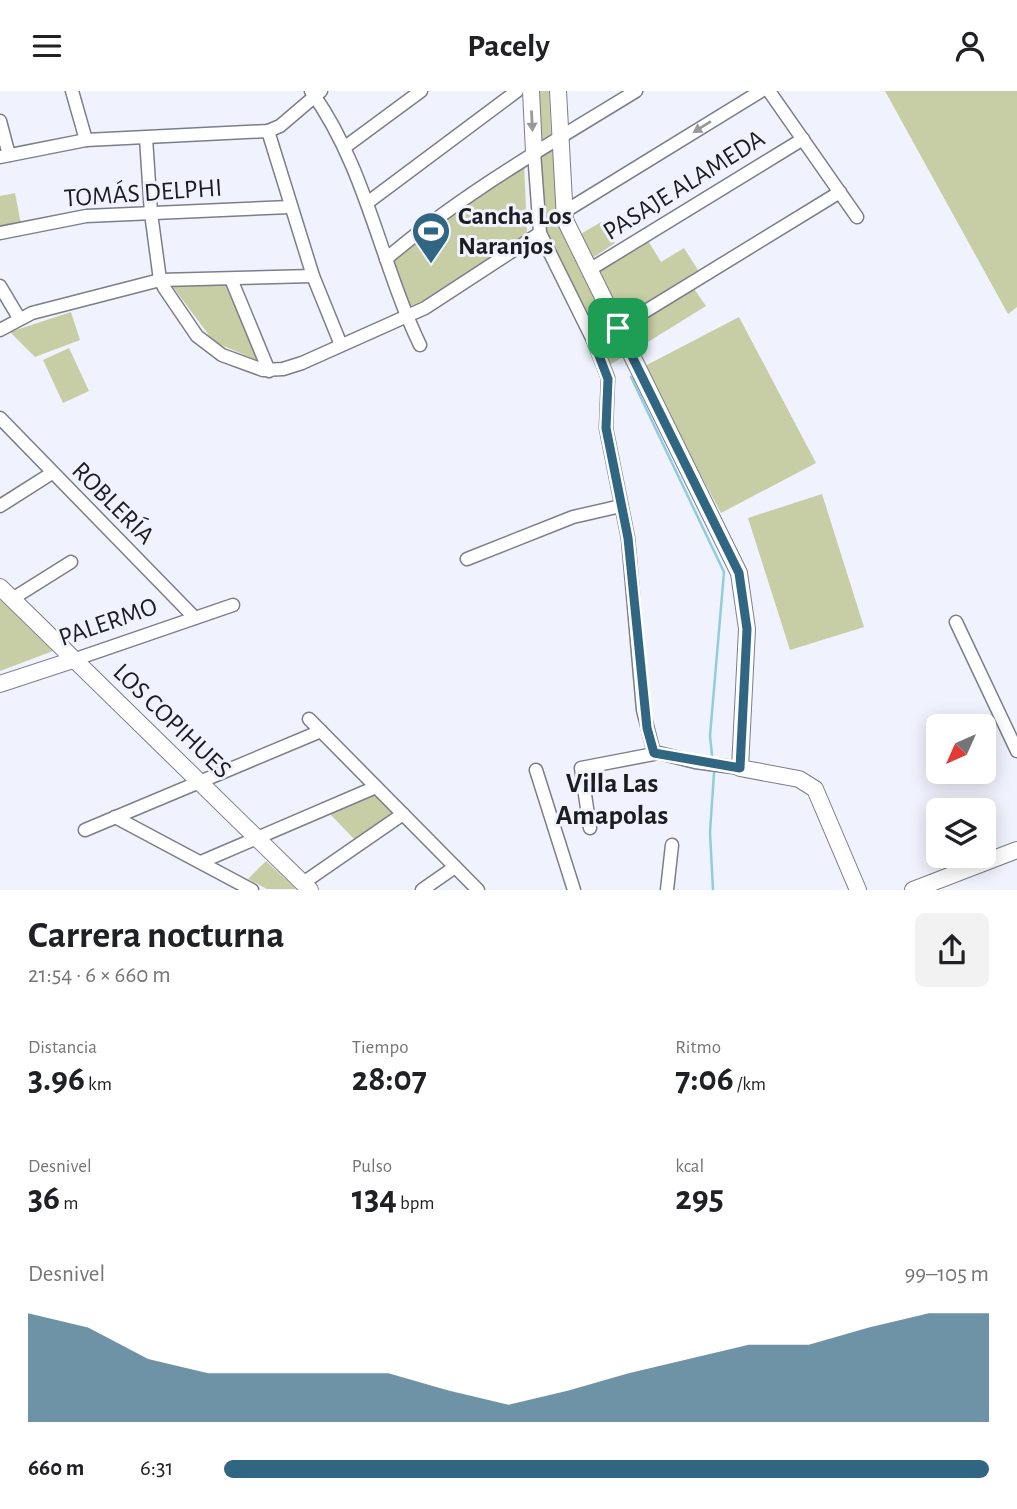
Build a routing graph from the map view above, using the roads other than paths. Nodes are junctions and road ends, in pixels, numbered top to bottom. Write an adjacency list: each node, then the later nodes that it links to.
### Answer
1 (72, 91): 15 (street)
2 (421, 91): 16 (street)
3 (517, 91): 20 (street)
4 (531, 91): 17 (street, one-way to 17)
5 (558, 91): 13 (street)
6 (636, 91): 13 (street)
7 (761, 91): 22 (street, one-way to 22)
8 (769, 91): 14 (street)
9 (315, 93): 11 (street); 16 (street)
10 (0, 121): 18 (street)
11 (268, 131): 12 (street); 21 (street)
12 (146, 138): 15 (street); 23 (street)
13 (560, 138): 17 (street); 22 (street)
14 (803, 139): 19 (street); 28 (street, PASAJE ALAMEDA)
15 (86, 140): 18 (street)
16 (345, 147): 20 (street)
17 (534, 152): 26 (street); 27 (street)
18 (5, 156)
19 (840, 192): 24 (street); 35 (street)
20 (367, 203): 27 (street)
21 (290, 207): 23 (street, TOMÁS DELPHI); 29 (street)
22 (564, 212): 28 (street)
23 (151, 213): 25 (street, TOMÁS DELPHI); 31 (street)
24 (858, 217)
25 (0, 233)
26 (540, 233): 33 (street); 37 (street)
27 (386, 259): 33 (street)
28 (589, 270): 35 (street)
29 (313, 276): 30 (street); 38 (street)
30 (231, 279): 31 (street); 40 (street)
31 (160, 280): 34 (street); 40 (street)
32 (0, 286): 34 (street)
33 (407, 317): 38 (street); 39 (street)
34 (19, 319): 36 (street)
35 (618, 328): 37 (street); 58 (street)
36 (0, 330)
37 (593, 340): 44 (street)
38 (341, 345): 40 (street)
39 (420, 345)
40 (269, 371)
41 (0, 419): 42 (street, ROBLERÍA)
42 (52, 473): 43 (street); 50 (street, ROBLERÍA)
43 (0, 506)
44 (621, 506): 45 (street); 57 (street)
45 (467, 559)
46 (71, 562): 48 (street)
47 (0, 587): 48 (street, LOS COPIHUES)
48 (12, 599): 52 (street, LOS COPIHUES)
49 (233, 605): 50 (street, PALERMO)
50 (195, 618): 52 (street, PALERMO)
51 (956, 622): 56 (street)
52 (73, 660): 53 (street, PALERMO); 60 (street, LOS COPIHUES)
53 (0, 684)
54 (309, 719): 55 (street)
55 (321, 731): 60 (street); 61 (street)
56 (1017, 751)
57 (654, 753): 58 (street); 64 (street)
58 (740, 768): 77 (street)
59 (536, 770): 75 (street)
60 (201, 782): 63 (street); 66 (street, LOS COPIHUES)
61 (376, 787): 62 (street); 66 (street)
62 (403, 814): 70 (street); 71 (street)
63 (115, 817): 65 (street); 69 (street)
64 (590, 828)
65 (85, 830)
66 (257, 837): 69 (street); 71 (street, LOS COPIHUES)
67 (672, 845): 76 (street)
68 (1017, 851): 78 (street)
69 (201, 862): 72 (street)
70 (455, 867): 73 (street); 74 (street)
71 (307, 886)
72 (252, 890)
73 (422, 890)
74 (478, 890)
75 (574, 890)
76 (667, 890)
77 (858, 890)
78 (913, 890)

